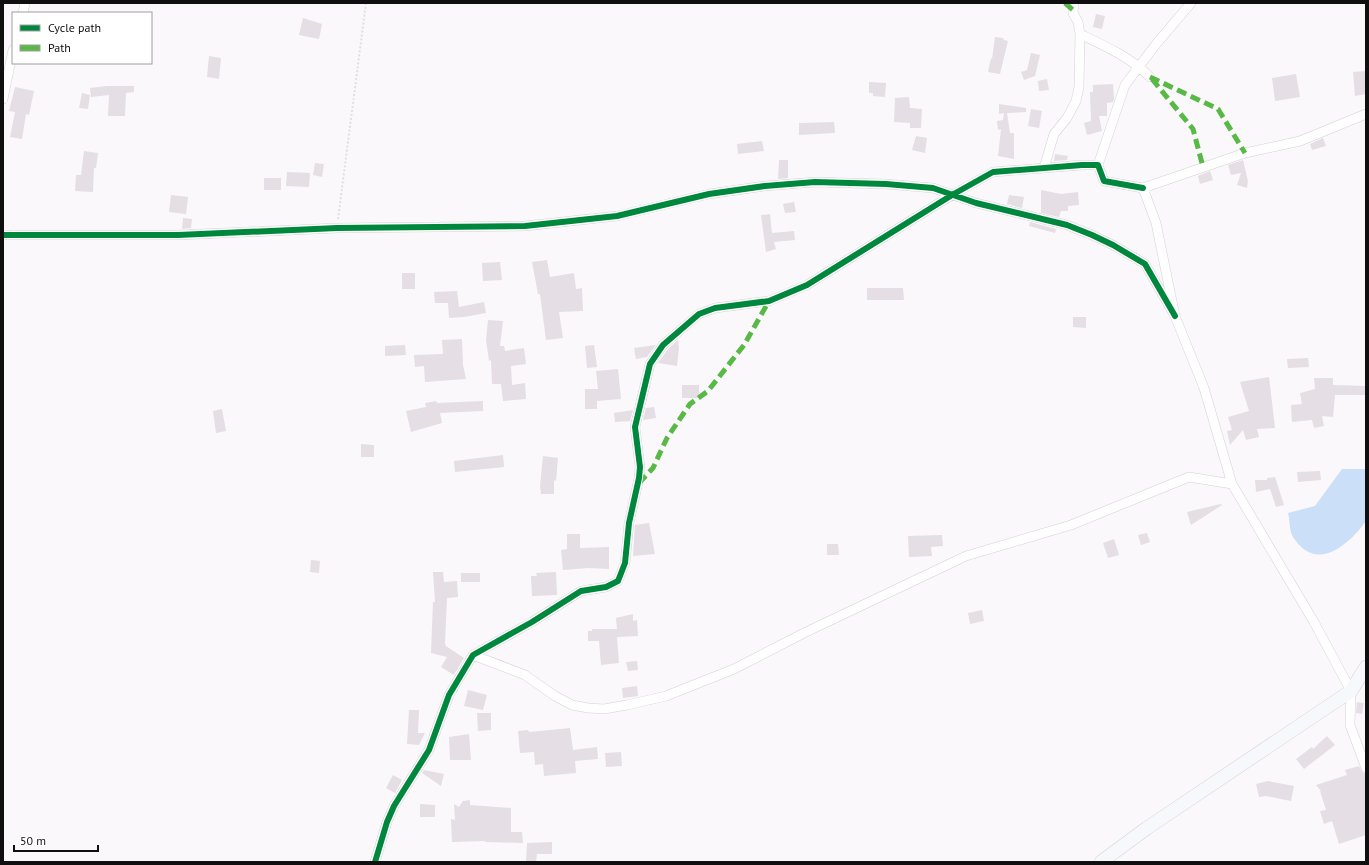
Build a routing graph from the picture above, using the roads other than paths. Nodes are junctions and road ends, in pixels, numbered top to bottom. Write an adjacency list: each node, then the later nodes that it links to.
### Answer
1 (1074, 3): 3 (street)
2 (1191, 3): 5 (street)
3 (1080, 34): 5 (street); 10 (street)
4 (12, 55): 7 (street)
5 (1138, 66): 6 (street); 9 (street)
6 (1150, 77)
7 (3, 99)
8 (1366, 114): 11 (street)
9 (1098, 165): 10 (street); 11 (street)
10 (1044, 168): 12 (street)
11 (1143, 188): 14 (street)
12 (952, 195): 13 (street); 14 (street); 16 (street)
13 (3, 235)
14 (1175, 316): 15 (street)
15 (1232, 484): 16 (street); 18 (street)
16 (473, 655): 20 (street)
17 (1366, 667): 18 (street)
18 (1351, 691): 19 (street); 21 (street)
19 (1366, 768)
20 (375, 862)
21 (1101, 862)

